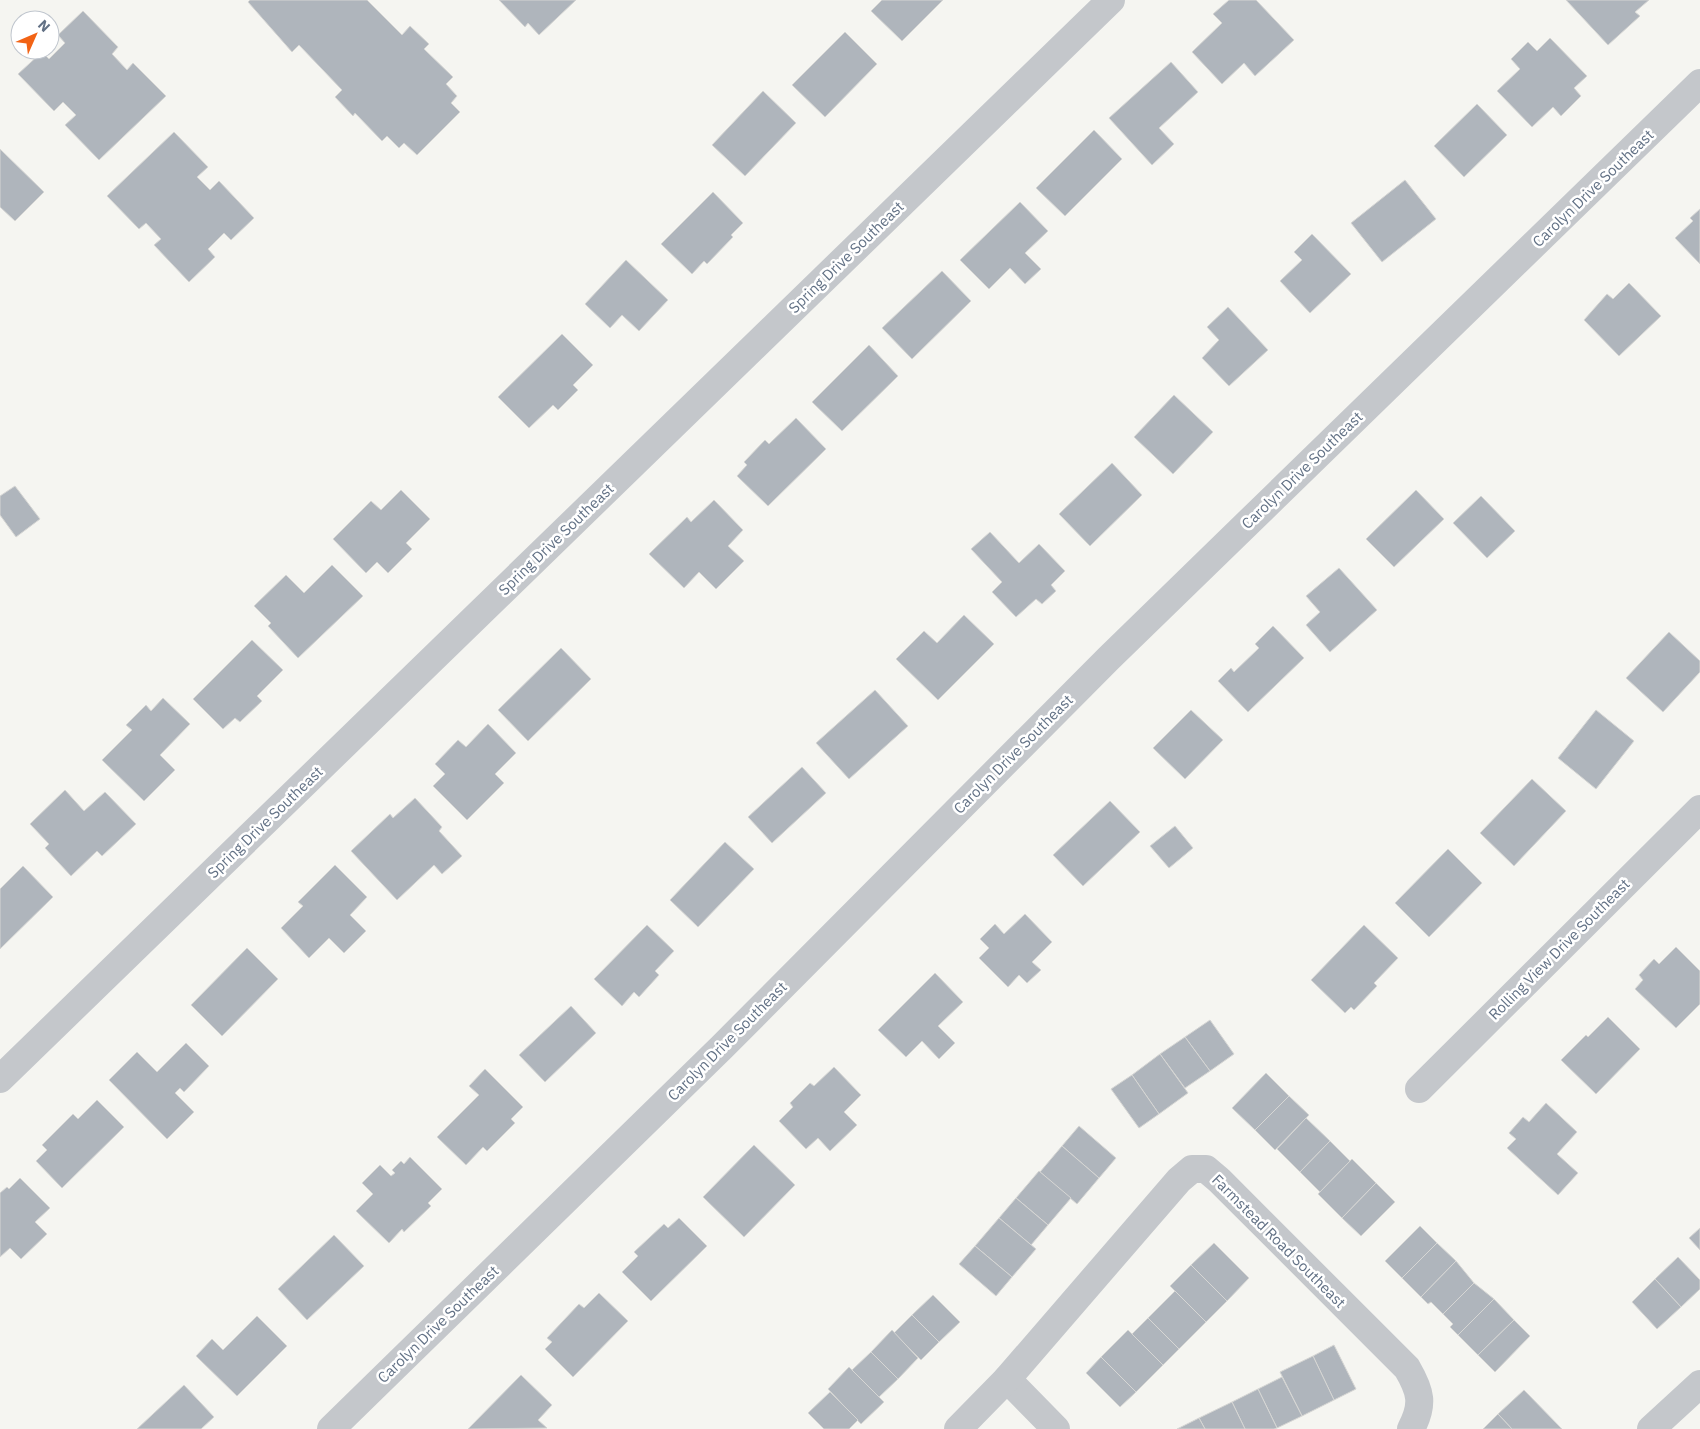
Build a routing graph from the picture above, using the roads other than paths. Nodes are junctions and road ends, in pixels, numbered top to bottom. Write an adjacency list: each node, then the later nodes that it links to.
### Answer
1 (1111, 0): 4 (street, Spring Drive Southeast)
2 (1700, 83): 8 (street, Carolyn Drive Southeast)
3 (1700, 809): 5 (street, Rolling View Drive Southeast)
4 (0, 1079)
5 (1419, 1089)
6 (1007, 1379): 9 (street, Farmstead Road Southeast); 10 (street); 11 (street, Farmstead Road Southeast)
7 (1700, 1384): 12 (street)
8 (331, 1429)
9 (958, 1429)
10 (1056, 1429)
11 (1411, 1429)
12 (1651, 1429)

